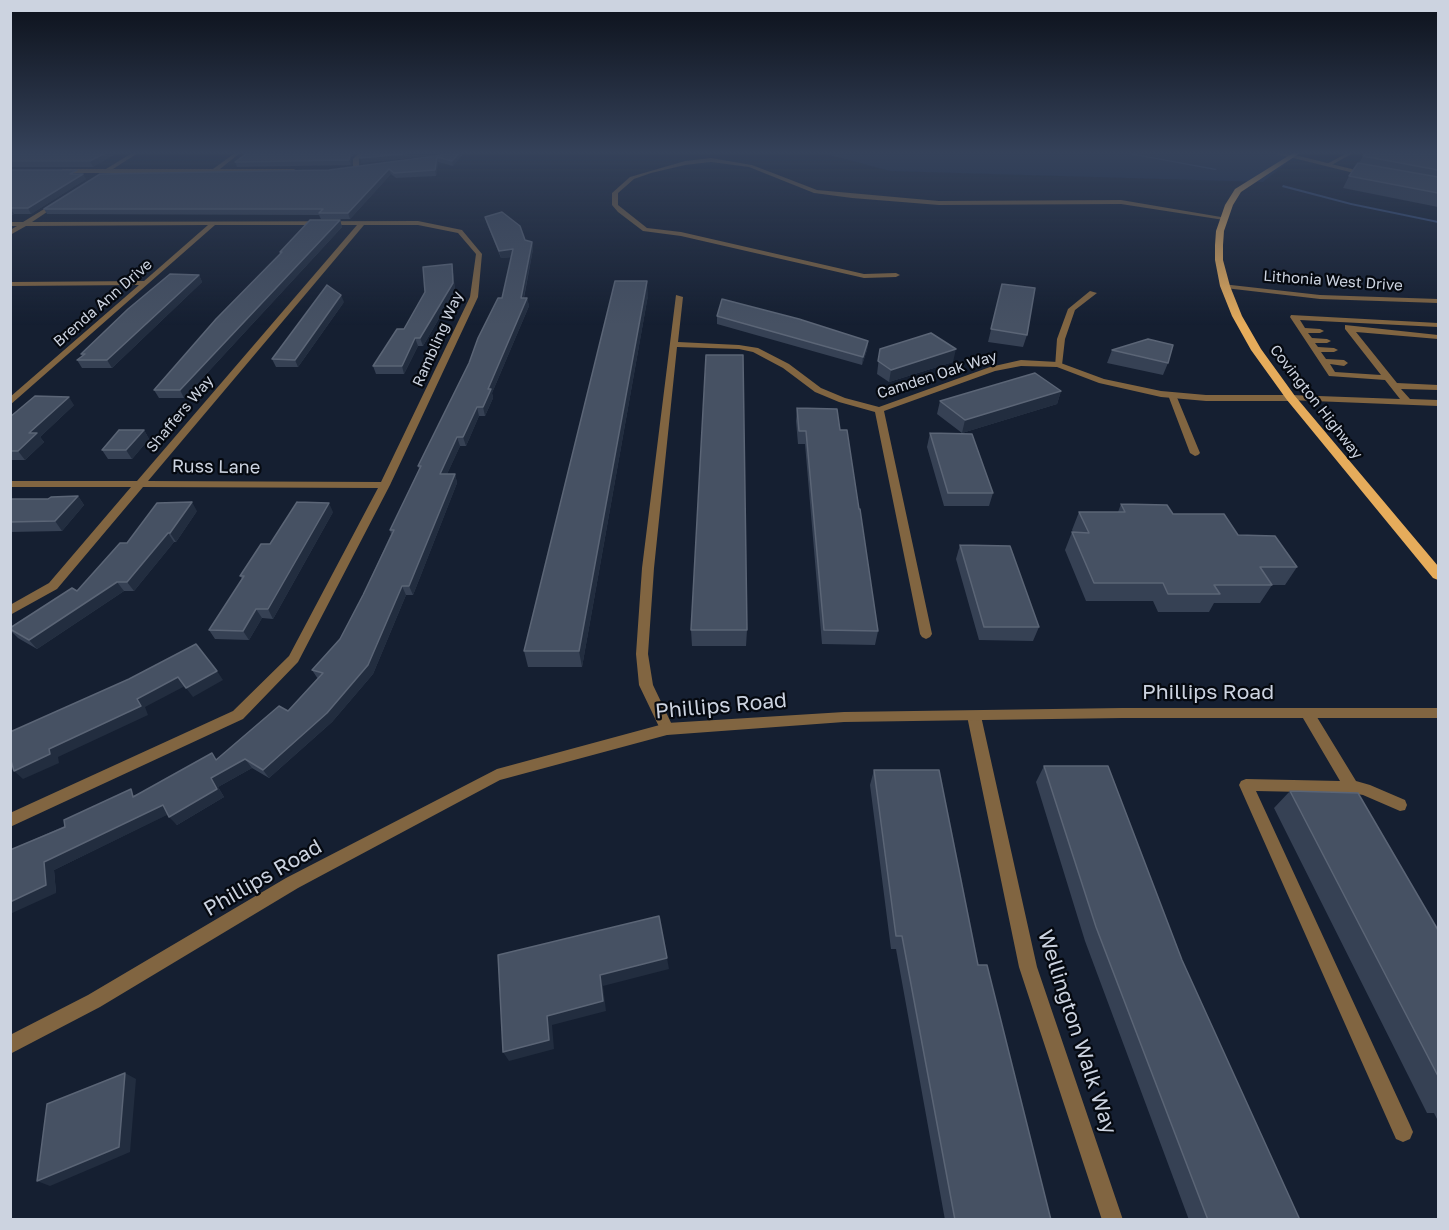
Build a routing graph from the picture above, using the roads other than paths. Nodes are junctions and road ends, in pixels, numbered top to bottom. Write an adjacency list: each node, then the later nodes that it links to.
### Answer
1 (46, 210): 8 (street)
2 (620, 210): 11 (street)
3 (1176, 210): 5 (street)
4 (1228, 210): 5 (main road, Covington Highway)
5 (1224, 218): 14 (main road, Covington Highway)
6 (362, 223): 9 (street, Rambling Way); 49 (street, Shaffers Way); 51 (street, Rambling Way)
7 (10, 224): 8 (street, Rambling Way)
8 (25, 224): 9 (street, Rambling Way); 10 (street)
9 (213, 224): 12 (street, Brenda Ann Drive)
10 (10, 233)
11 (896, 275)
12 (146, 283): 13 (street); 44 (street, Brenda Ann Drive)
13 (10, 284)
14 (1225, 286): 17 (street, Lithonia West Drive); 43 (main road, Covington Highway)
15 (1093, 293): 37 (street)
16 (679, 297): 28 (street)
17 (1438, 301)
18 (1342, 320): 19 (street); 20 (street); 22 (street)
19 (1438, 326)
20 (1303, 330): 21 (street); 25 (street)
21 (1320, 331)
22 (1351, 331): 23 (street); 24 (street); 29 (street)
23 (1339, 332)
24 (1438, 337)
25 (1310, 340): 26 (street); 30 (street)
26 (1327, 341)
27 (1347, 342): 29 (street)
28 (674, 344): 47 (street, Camden Oak Way); 58 (street)
29 (1361, 344): 33 (street)
30 (1316, 349): 31 (street); 34 (street)
31 (1334, 350)
32 (1355, 351): 33 (street)
33 (1368, 352): 38 (street)
34 (1324, 361): 35 (street); 39 (street)
35 (1344, 363)
36 (1365, 364): 38 (street)
37 (1058, 365): 42 (street, Camden Oak Way); 47 (street, Camden Oak Way)
38 (1378, 365): 39 (street)
39 (1388, 378): 40 (street)
40 (1395, 386): 41 (street); 45 (street)
41 (1438, 387)
42 (1172, 395): 43 (street, Camden Oak Way); 48 (street)
43 (1291, 398): 45 (street, Camden Oak Way); 52 (main road, Covington Highway)
44 (10, 402)
45 (1407, 402): 46 (street, Camden Oak Way)
46 (1438, 403)
47 (879, 410): 54 (street)
48 (1195, 453)
49 (141, 483): 50 (street, Russ Lane); 51 (street, Russ Lane); 53 (street, Shaffers Way)
50 (10, 484)
51 (386, 485): 61 (street, Rambling Way)
52 (1436, 568)
53 (10, 611)
54 (926, 634)
55 (1307, 713): 56 (street, Phillips Road); 57 (street, Phillips Road); 59 (street)
56 (1438, 713)
57 (974, 716): 58 (street, Phillips Road); 64 (street, Wellington Walk Way)
58 (667, 729): 62 (street, Phillips Road)
59 (1352, 787): 60 (street); 63 (street)
60 (1400, 805)
61 (10, 820)
62 (10, 1045)
63 (1403, 1132)
64 (1113, 1220)

